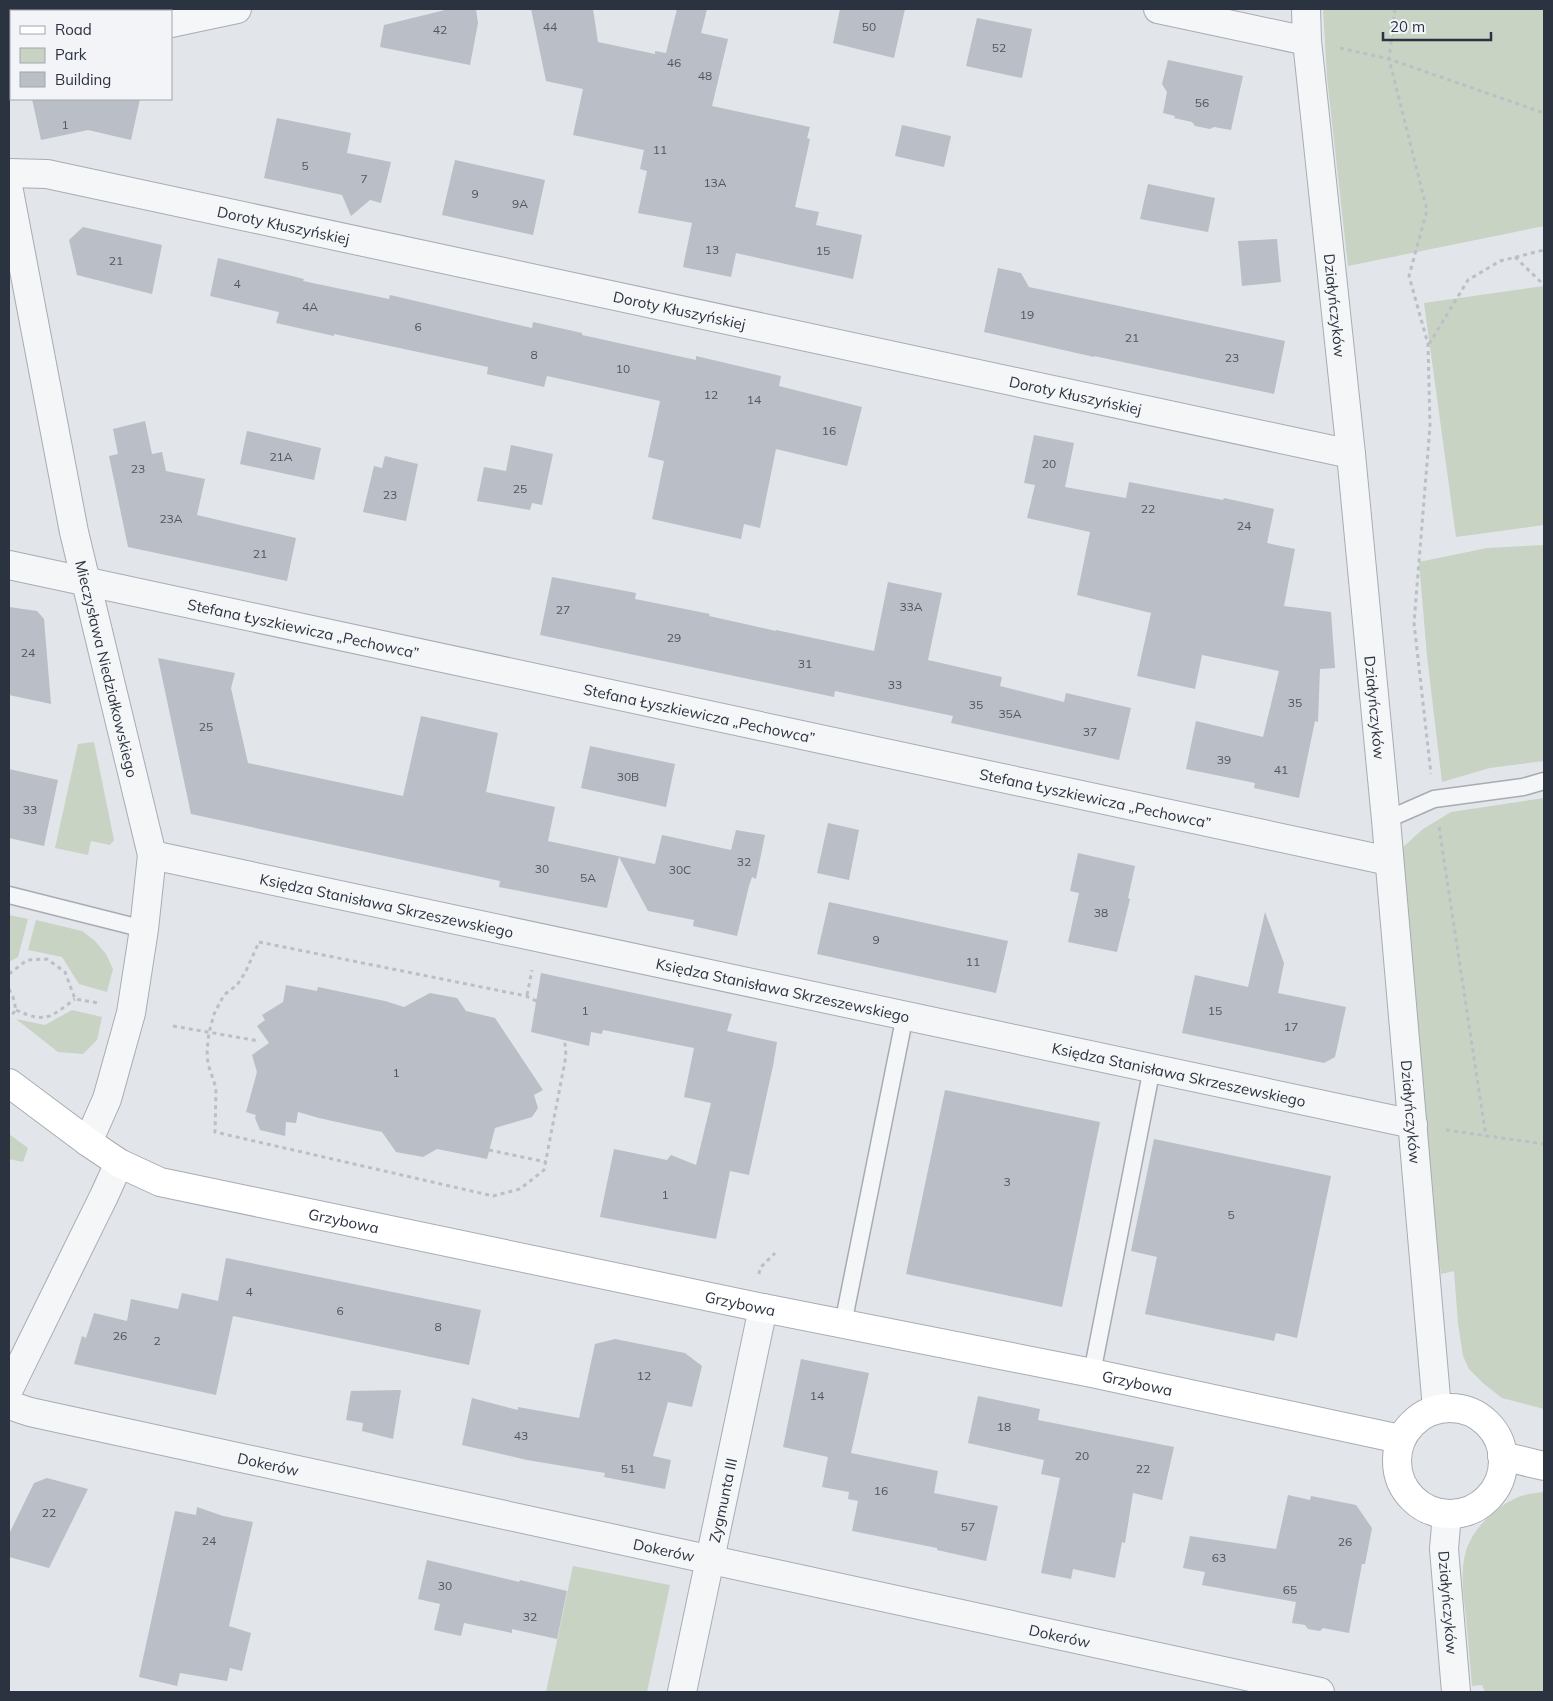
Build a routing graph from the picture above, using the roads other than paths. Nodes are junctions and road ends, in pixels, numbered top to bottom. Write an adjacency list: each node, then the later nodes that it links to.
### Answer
1 (237, 9): 4 (street)
2 (1158, 9): 5 (street)
3 (1306, 9): 5 (street, Działyńczyków)
4 (172, 22)
5 (1307, 41): 8 (street, Działyńczyków)
6 (9, 172): 8 (street, Doroty Kłuszyńskiej)
7 (9, 191): 10 (street, Mieczysława Niedziałkowskiego)
8 (1351, 454): 12 (street, Działyńczyków)
9 (9, 565): 10 (street, Stefana Łyszkiewicza „Pechowca”)
10 (85, 582): 13 (street, Mieczysława Niedziałkowskiego); 14 (street, Stefana Łyszkiewicza „Pechowca”)
11 (1544, 781): 12 (lane)
12 (1386, 820): 14 (street, Działyńczyków)
13 (152, 855): 16 (street, Mieczysława Niedziałkowskiego); 17 (street, Księdza Stanisława Skrzeszewskiego)
14 (1389, 861): 20 (street, Działyńczyków)
15 (9, 895): 16 (lane)
16 (144, 929): 21 (street, Mieczysława Niedziałkowskiego)
17 (905, 1015): 18 (street, Księdza Stanisława Skrzeszewskiego); 24 (lane)
18 (1152, 1068): 20 (street, Księdza Stanisława Skrzeszewskiego); 25 (lane)
19 (9, 1083): 21 (street, Grzybowa)
20 (1413, 1124): 28 (street, Działyńczyków)
21 (88, 1142): 22 (street, Grzybowa)
22 (119, 1163): 23 (street, Grzybowa); 26 (street)
23 (763, 1308): 24 (street, Grzybowa); 33 (street, Zygmunta III)
24 (843, 1324): 25 (street, Grzybowa)
25 (1092, 1374): 29 (street, Grzybowa)
26 (9, 1389)
27 (9, 1405): 33 (street, Dokerów)
28 (1437, 1409): 29 (street); 30 (street)
29 (1400, 1440): 32 (street)
30 (1502, 1456): 31 (street); 32 (street)
31 (1544, 1466)
32 (1447, 1514): 36 (street, Działyńczyków)
33 (708, 1560): 34 (street, Zygmunta III); 35 (street, Dokerów)
34 (682, 1692)
35 (1320, 1692)
36 (1456, 1692)

